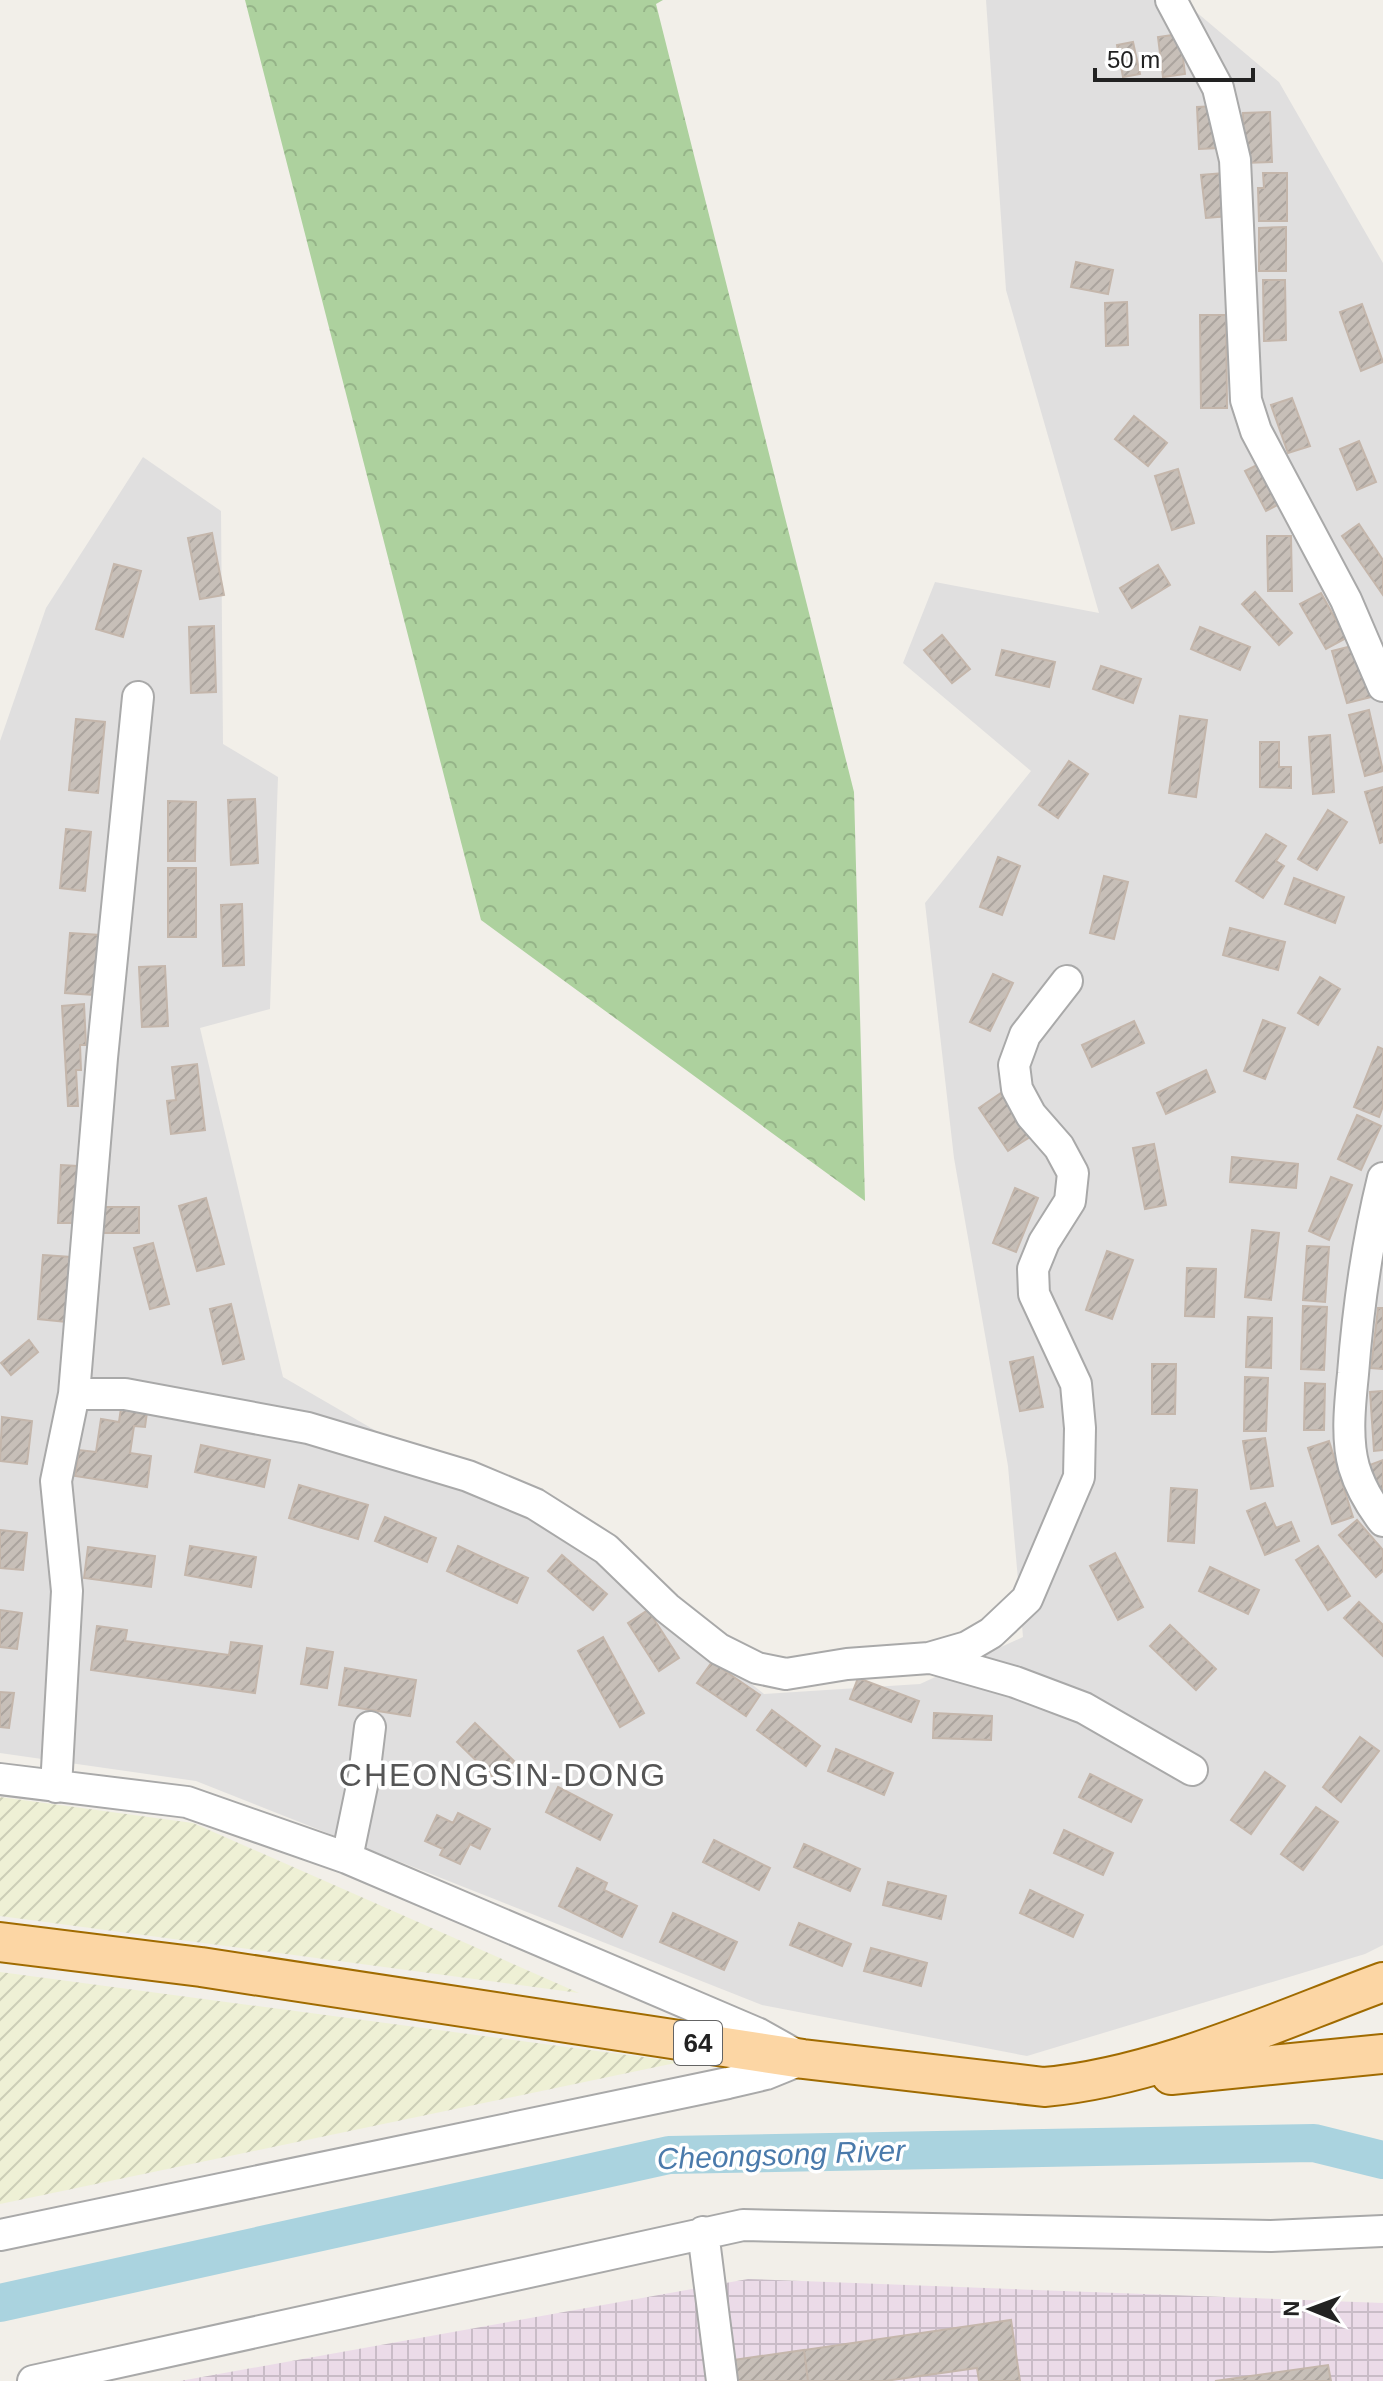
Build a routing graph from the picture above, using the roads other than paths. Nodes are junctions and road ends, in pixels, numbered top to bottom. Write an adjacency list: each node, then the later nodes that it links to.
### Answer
1 (1171, 0): 2 (street)
2 (1383, 686)
3 (138, 697): 6 (street)
4 (1067, 981): 8 (street)
5 (1383, 1178): 7 (street)
6 (74, 1394): 8 (street); 12 (street)
7 (1383, 1521)
8 (929, 1658): 10 (street)
9 (370, 1727): 13 (street)
10 (1192, 1770)
11 (0, 1779): 12 (street)
12 (56, 1787): 13 (street)
13 (347, 1858): 17 (street)
14 (0, 1942): 17 (main road, 64)
15 (1383, 1982): 18 (main road, 64)
16 (1383, 2054): 18 (main road)
17 (803, 2059): 18 (main road, 64); 21 (street)
18 (1114, 2076)
19 (1383, 2231): 20 (street)
20 (703, 2232): 22 (street); 24 (street)
21 (0, 2235)
22 (124, 2370): 23 (street)
23 (33, 2381)
24 (722, 2381)

